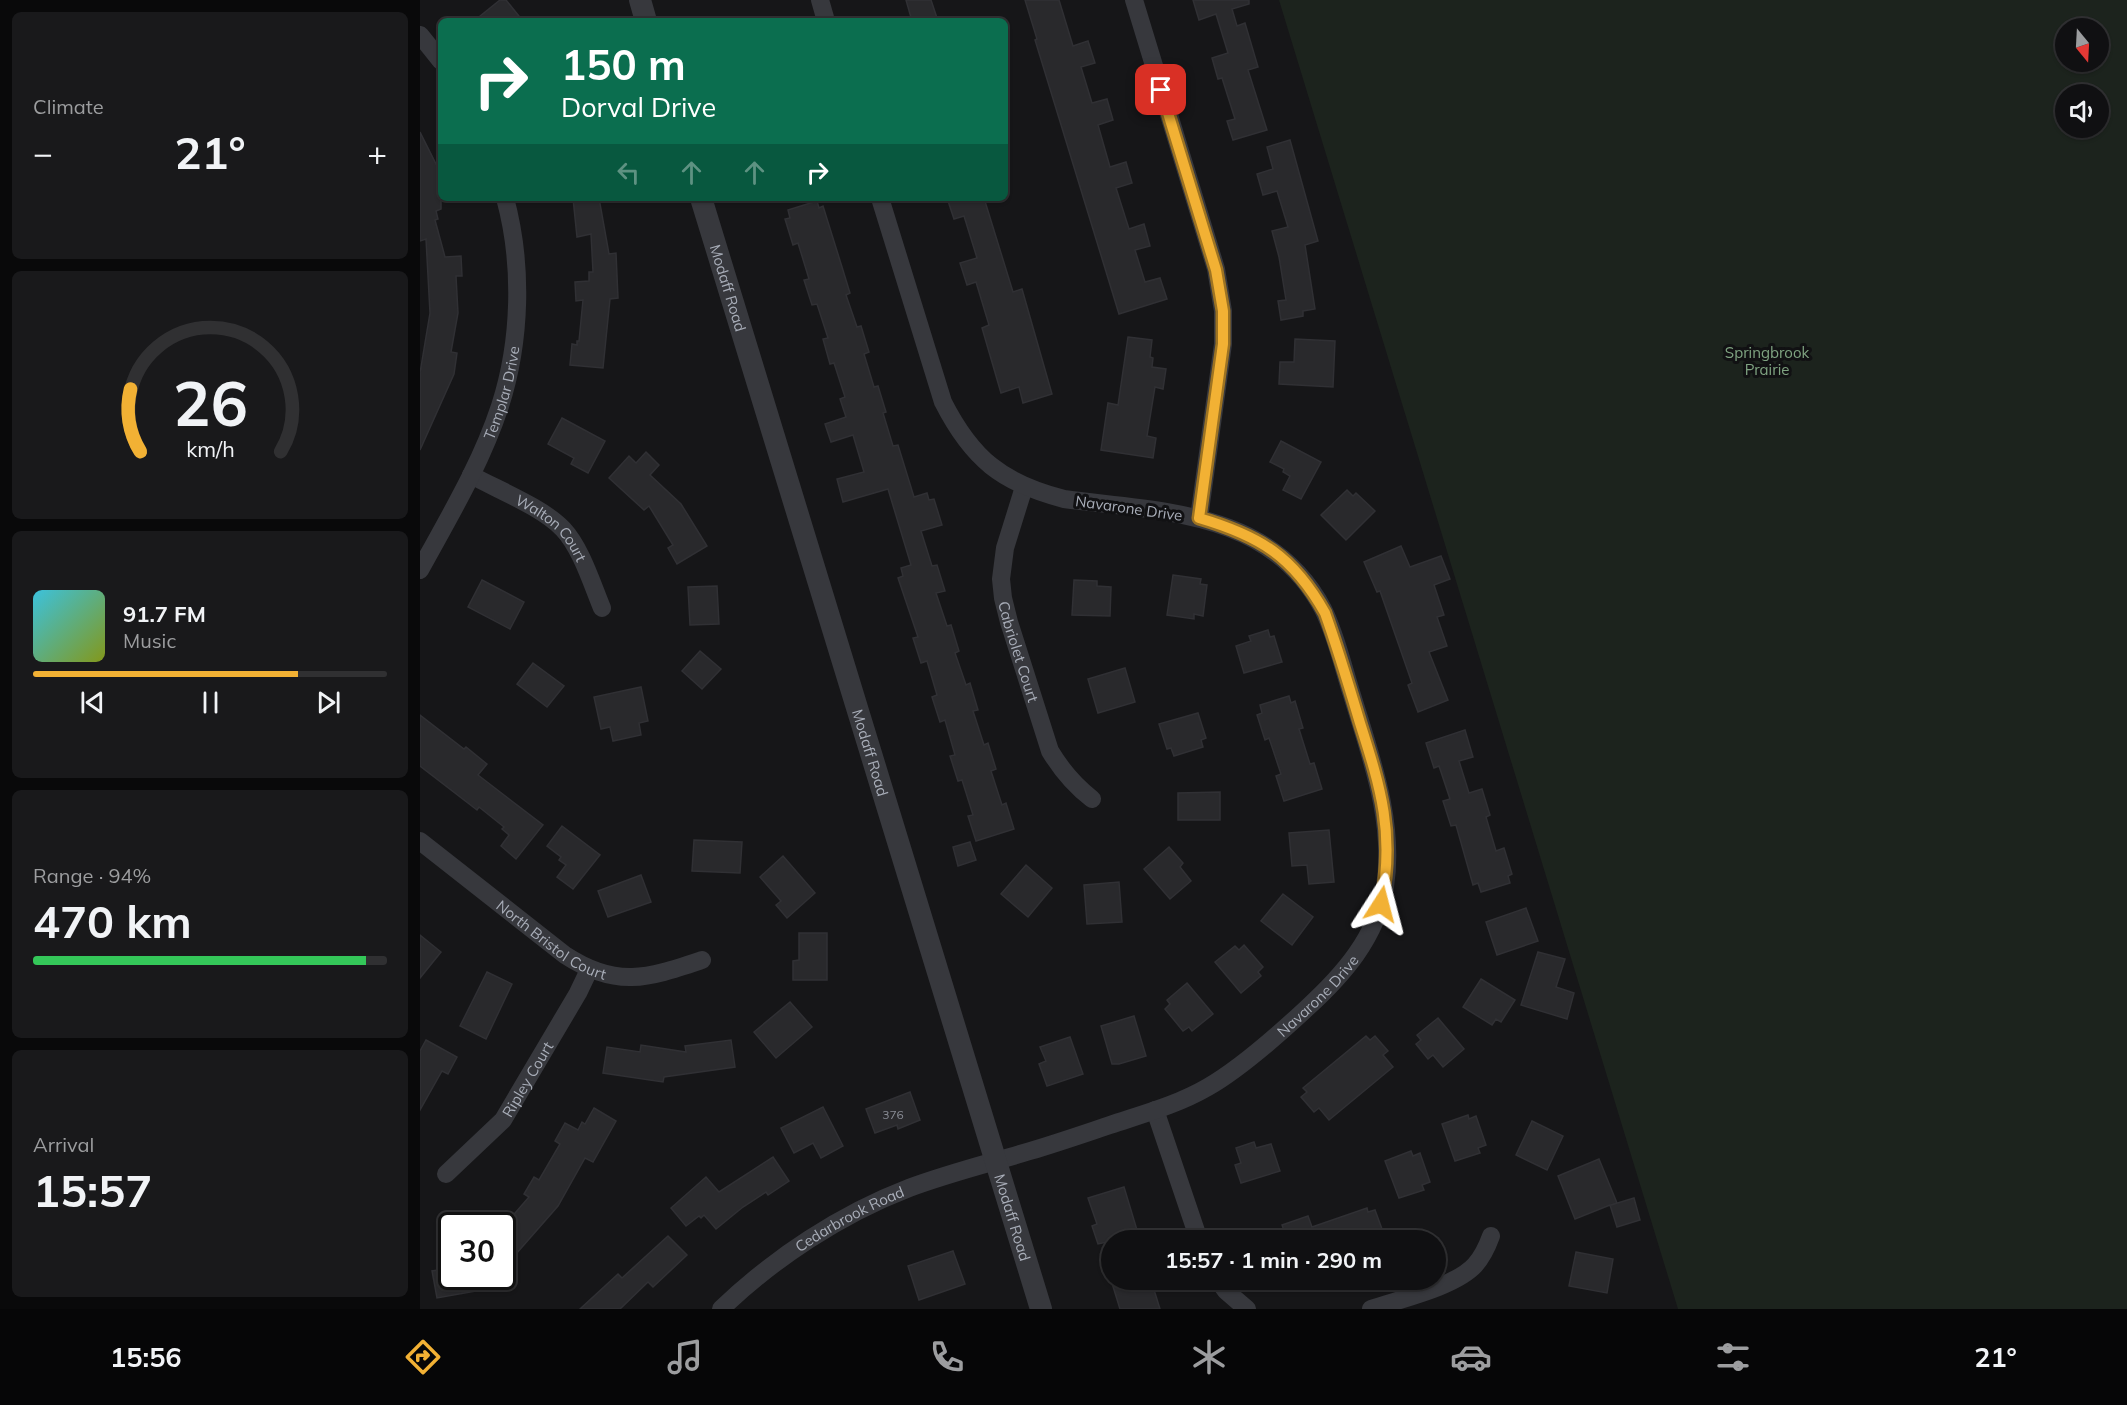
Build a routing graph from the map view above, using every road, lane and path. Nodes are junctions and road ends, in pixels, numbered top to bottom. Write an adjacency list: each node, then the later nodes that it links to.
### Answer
1 (640, 0): 4 (street)
2 (820, 0): 5 (street)
3 (1134, 0): 13 (street)
4 (645, 18)
5 (825, 18)
6 (420, 35): 7 (street)
7 (438, 57)
8 (506, 201): 11 (street, Templar Drive)
9 (702, 201): 21 (street, Modaff Road)
10 (881, 201): 12 (street, Navarone Drive)
11 (471, 475): 14 (street, Templar Drive); 15 (street, Walton Court)
12 (1024, 487): 13 (street, Navarone Drive); 16 (street, Cabriolet Court)
13 (1199, 518): 20 (street, Navarone Drive)
14 (420, 570)
15 (602, 608)
16 (1092, 799)
17 (420, 841): 19 (street, North Bristol Court)
18 (702, 960): 19 (street, North Bristol Court)
19 (589, 970): 22 (street, Ripley Court)
20 (1155, 1110): 21 (street, Navarone Drive); 23 (street)
21 (995, 1160): 26 (street, Cedarbrook Road); 27 (street, Modaff Road)
22 (446, 1174)
23 (1196, 1230)
24 (1491, 1236): 29 (street)
25 (1225, 1290): 28 (street)
26 (721, 1309)
27 (1041, 1309)
28 (1247, 1309)
29 (1371, 1309)

